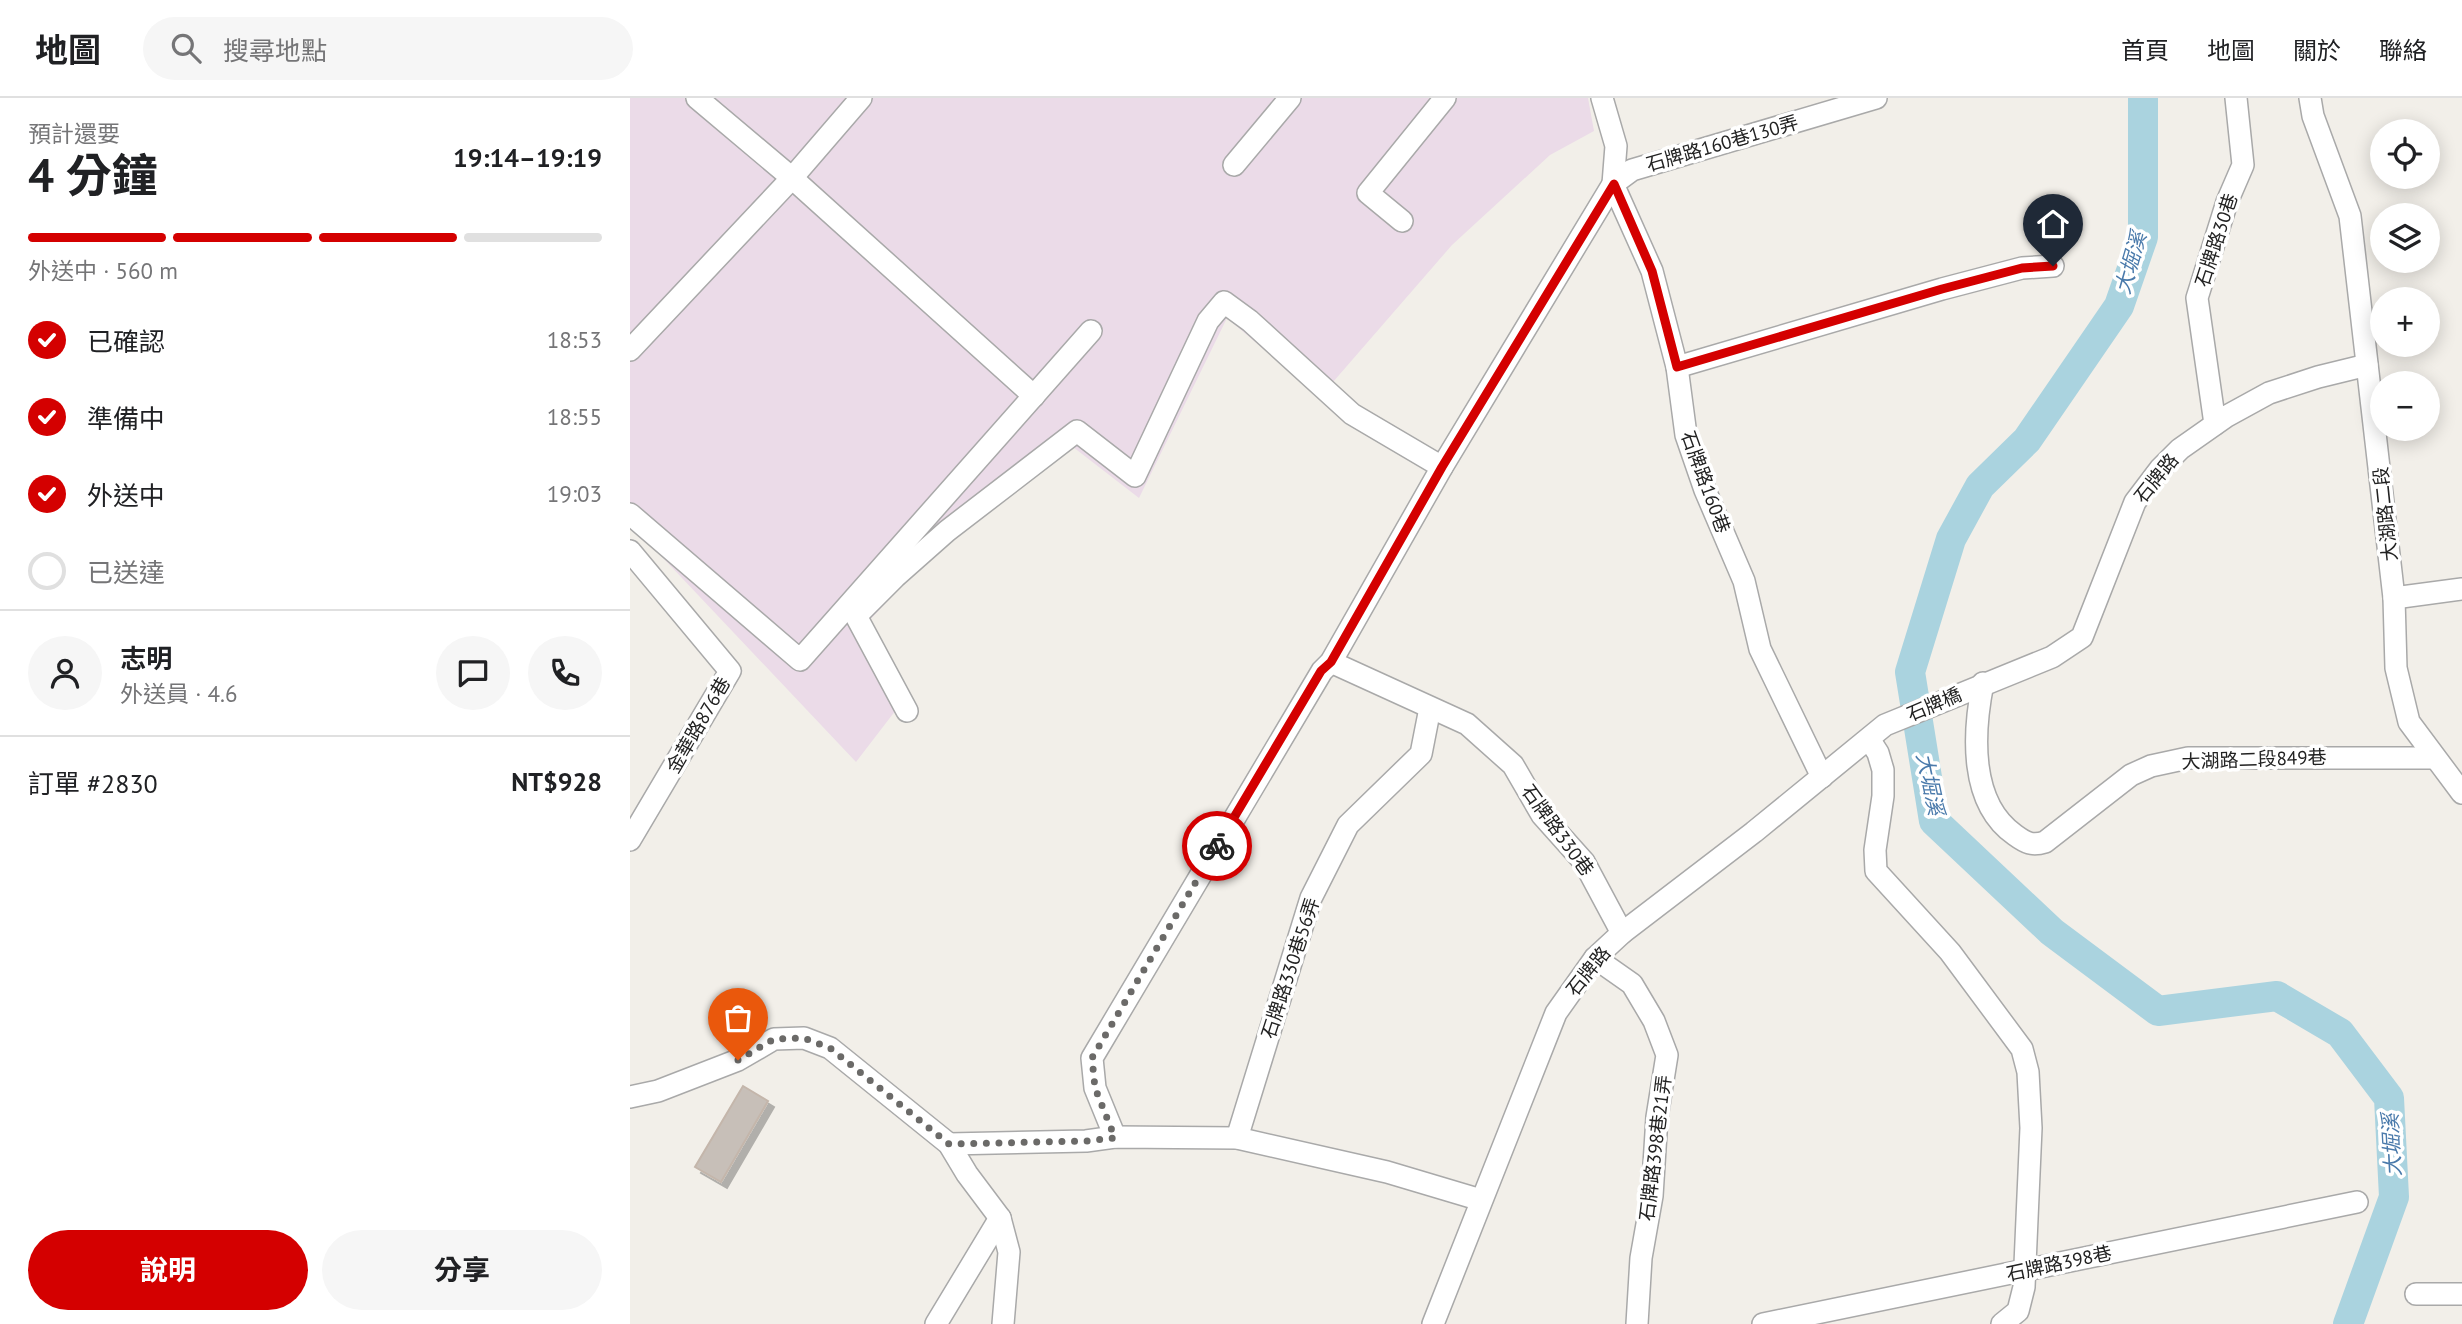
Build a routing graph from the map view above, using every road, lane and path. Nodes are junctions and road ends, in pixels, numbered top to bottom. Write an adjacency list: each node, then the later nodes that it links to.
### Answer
1 (698, 98): 10 (street)
2 (861, 98): 10 (street)
3 (1290, 98): 9 (street)
4 (1445, 98): 12 (street)
5 (1602, 98): 11 (street, 石牌路160巷)
6 (1876, 98): 11 (street, 石牌路160巷130弄)
7 (2236, 98): 19 (street, 石牌路30巷)
8 (2310, 98): 16 (street, 大湖路二段)
9 (1234, 165)
10 (792, 178): 15 (street); 18 (street)
11 (1614, 184): 17 (street, 石牌路160巷); 20 (street)
12 (1402, 221)
13 (2053, 266): 17 (street)
14 (1091, 331): 18 (street)
15 (630, 350)
16 (2367, 365): 19 (street, 石牌路); 24 (street, 大湖路二段)
17 (1677, 367): 32 (street, 石牌路160巷)
18 (1034, 396): 21 (street)
19 (2216, 424): 26 (street, 石牌路)
20 (1442, 467): 25 (street); 28 (street)
21 (630, 514)
22 (630, 551): 34 (street, 金華路876巷)
23 (2462, 589): 24 (street)
24 (2394, 598): 31 (street, 大湖路二段)
25 (1331, 662): 27 (street, 石牌路330巷); 38 (street)
26 (1983, 683): 29 (street, 石牌橋); 31 (street, 大湖路二段849巷)
27 (1430, 708): 35 (street, 石牌路330巷); 39 (street, 石牌路330巷56弄)
28 (907, 711)
29 (1885, 725): 30 (street, 石牌路)
30 (1869, 739): 32 (street, 石牌路); 44 (street)
31 (2434, 758): 33 (street, 大湖路二段)
32 (1822, 776): 35 (street, 石牌路)
33 (2462, 793)
34 (630, 840)
35 (1622, 933): 36 (street, 石牌路)
36 (1595, 958): 41 (street, 石牌路); 50 (street, 石牌路398巷21弄)
37 (630, 1097): 40 (street)
38 (1115, 1138): 39 (street); 40 (street)
39 (1237, 1138): 41 (street)
40 (949, 1144): 43 (street)
41 (1480, 1200): 49 (street, 石牌路)
42 (2357, 1202): 44 (street, 石牌路398巷)
43 (1000, 1218): 47 (street); 48 (street)
44 (2024, 1270): 51 (street, 石牌路398巷); 52 (street)
45 (2416, 1294): 46 (street)
46 (2462, 1294)
47 (936, 1324)
48 (1003, 1324)
49 (1433, 1324)
50 (1637, 1324)
51 (1763, 1324)
52 (2002, 1324)

